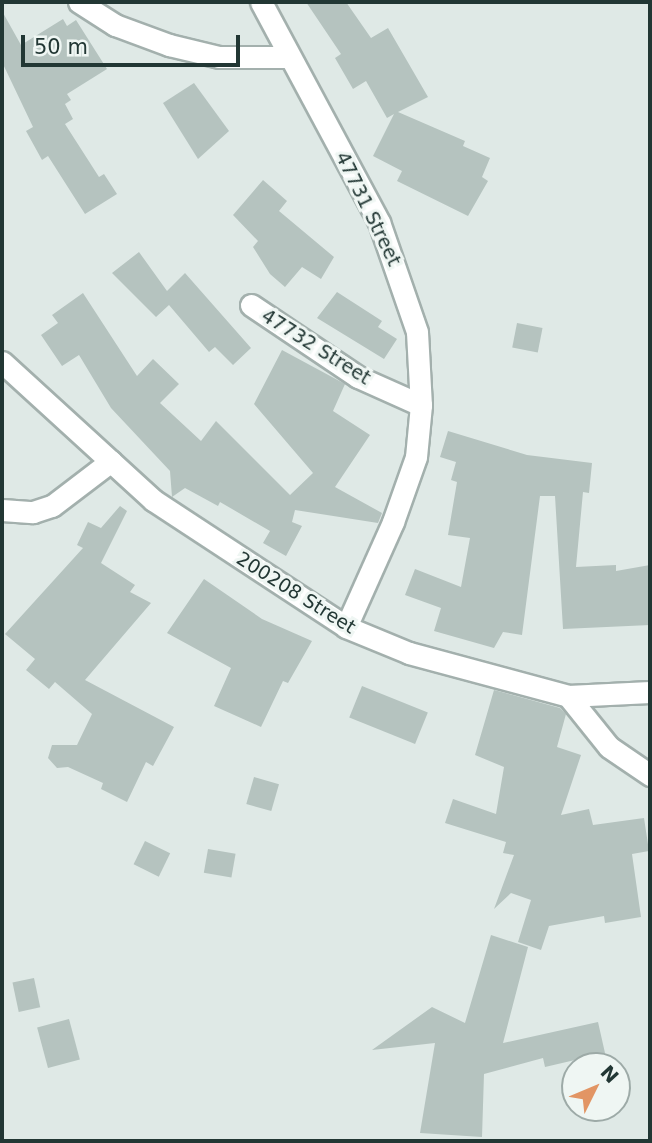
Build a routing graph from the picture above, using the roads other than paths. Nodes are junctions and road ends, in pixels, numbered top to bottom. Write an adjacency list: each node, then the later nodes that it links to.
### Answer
1 (79, 2): 3 (street)
2 (261, 2): 3 (street, 47731 Street)
3 (290, 57): 6 (street, 47731 Street)
4 (251, 305): 6 (street, 47732 Street)
5 (2, 362): 7 (street, 200208 Street)
6 (421, 405): 9 (street, 47731 Street)
7 (111, 461): 8 (street); 9 (street, 200208 Street)
8 (2, 510)
9 (346, 627): 11 (street, 200208 Street)
10 (650, 692): 11 (street, 200208 Street)
11 (568, 696): 12 (street)
12 (650, 775)

